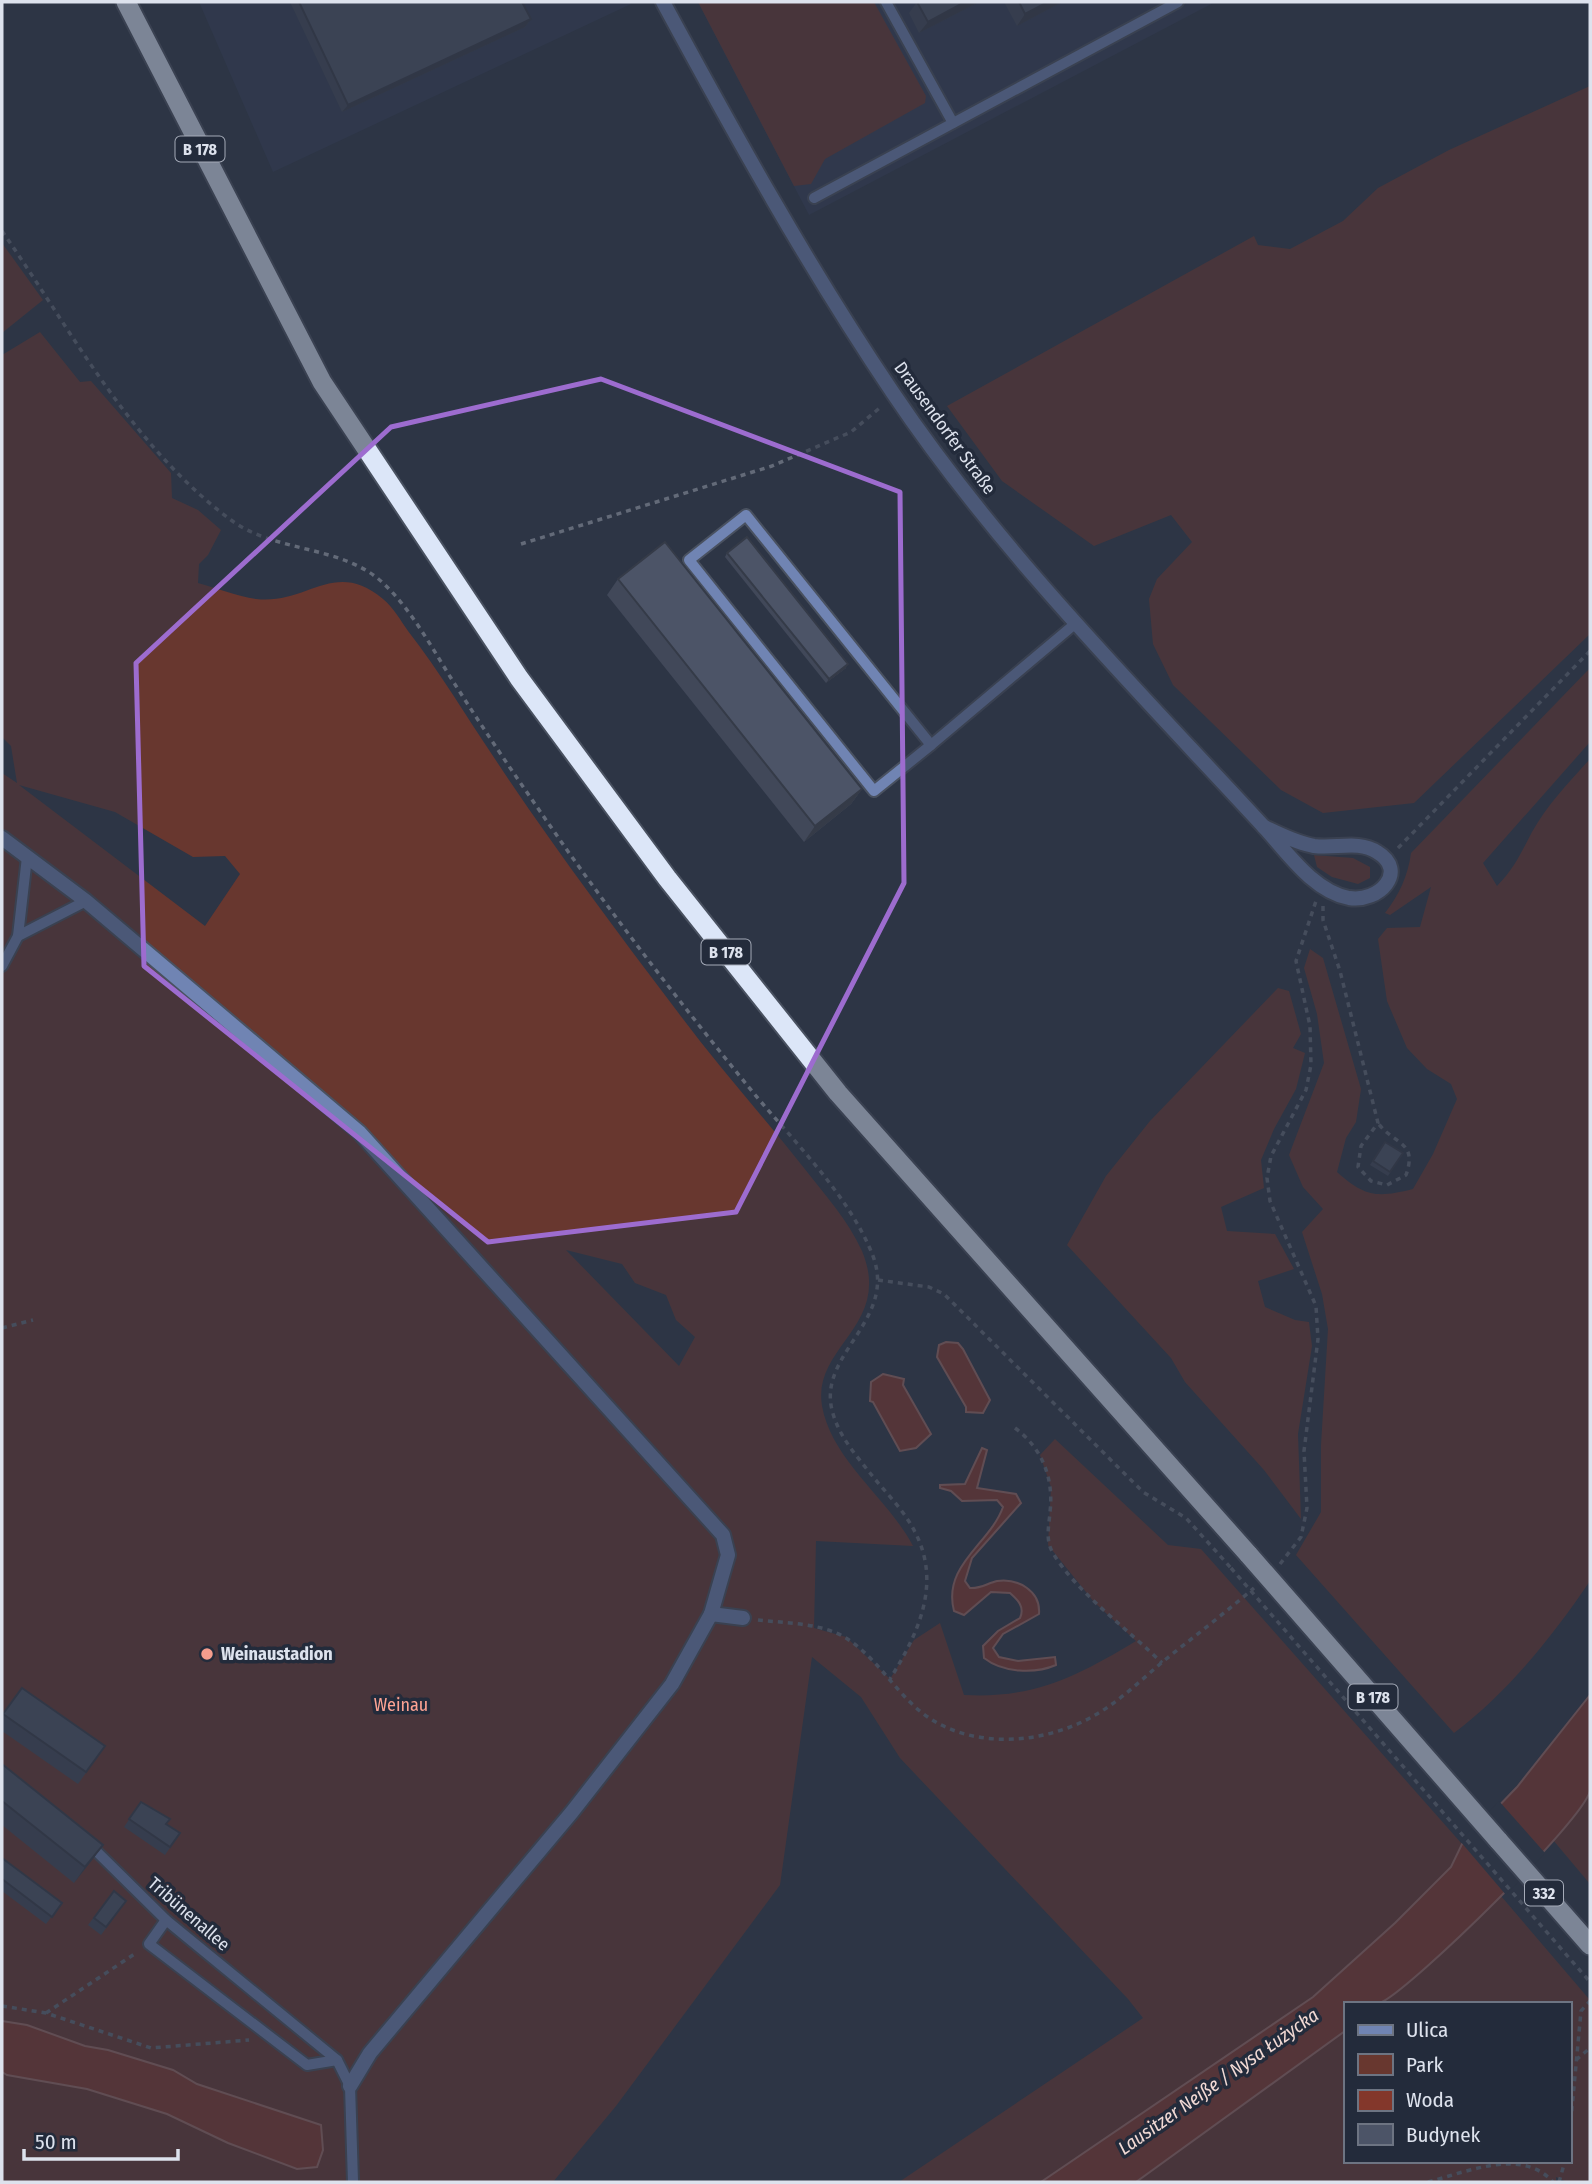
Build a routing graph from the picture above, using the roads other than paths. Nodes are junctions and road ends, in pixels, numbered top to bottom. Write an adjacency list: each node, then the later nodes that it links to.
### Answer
1 (126, 2): 18 (highway, B 178, bridge)
2 (663, 2): 7 (street, Drausendorfer Straße)
3 (886, 2): 5 (lane)
4 (1178, 2): 5 (lane)
5 (953, 123): 6 (lane)
6 (814, 198)
7 (1076, 623): 8 (lane); 9 (street, Drausendorfer Straße)
8 (931, 745): 8 (lane)
9 (1264, 827): 9 (street, Drausendorfer Straße)
10 (2, 838): 11 (street)
11 (27, 857): 12 (street); 13 (lane)
12 (86, 901): 13 (lane); 15 (street)
13 (18, 936): 14 (lane)
14 (2, 965)
15 (711, 1615): 16 (street); 22 (street)
16 (743, 1618)
17 (84, 1839): 19 (lane, Tribünenallee)
18 (1498, 1840): 20 (highway, 332)
19 (166, 1920): 21 (lane, Tribünenallee); 21 (lane)
20 (1590, 1945)
21 (337, 2060): 22 (lane, Tribünenallee)
22 (350, 2086): 23 (lane)
23 (353, 2182)

